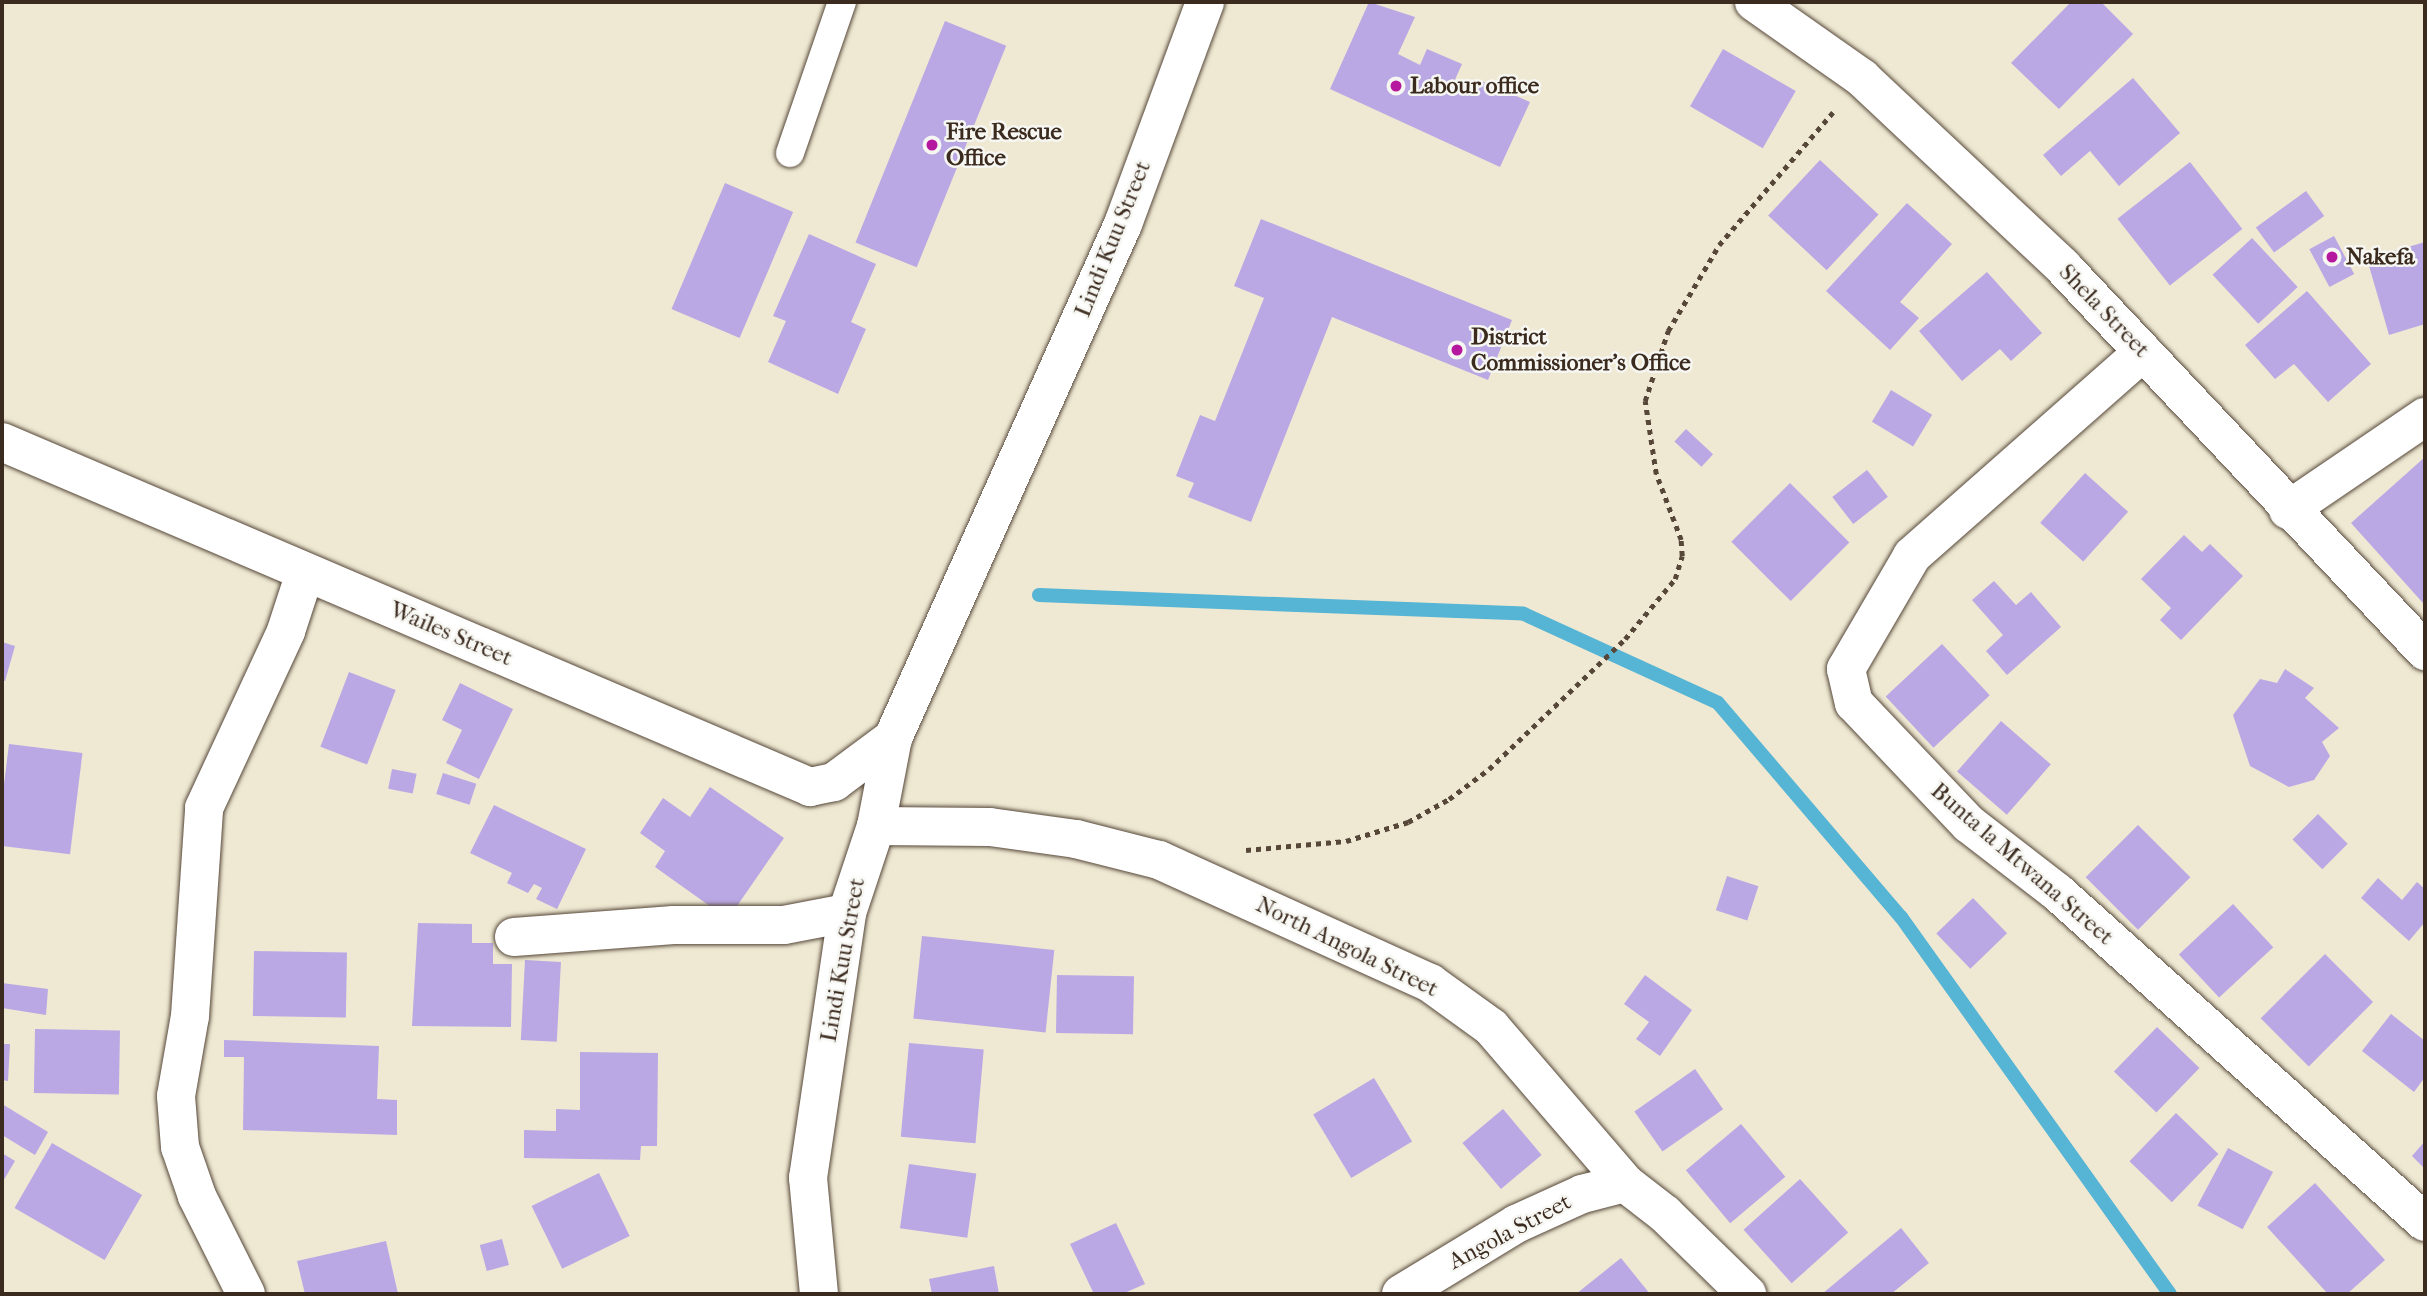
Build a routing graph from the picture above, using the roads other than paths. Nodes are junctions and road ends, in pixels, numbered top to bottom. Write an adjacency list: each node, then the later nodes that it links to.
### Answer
1 (842, 2): 4 (lane)
2 (1205, 2): 11 (street, Lindi Kuu Street)
3 (1754, 2): 5 (street, Shela Street)
4 (790, 153)
5 (2143, 352): 8 (street, Shela Street); 16 (street, Bunta la Mtwana Street)
6 (2425, 417): 8 (street)
7 (2, 442): 9 (street, Wailes Street)
8 (2288, 510): 10 (street, Shela Street)
9 (305, 573): 11 (street, Wailes Street); 17 (street)
10 (2425, 651)
11 (893, 738): 12 (street, Lindi Kuu Street)
12 (876, 826): 13 (street, Lindi Kuu Street); 15 (street, North Angola Street)
13 (847, 913): 14 (street); 18 (street, Lindi Kuu Street)
14 (514, 937)
15 (1625, 1182): 19 (street, Angola Street); 20 (street, North Angola Street)
16 (2425, 1222)
17 (246, 1294)
18 (819, 1294)
19 (1401, 1294)
20 (1747, 1294)

